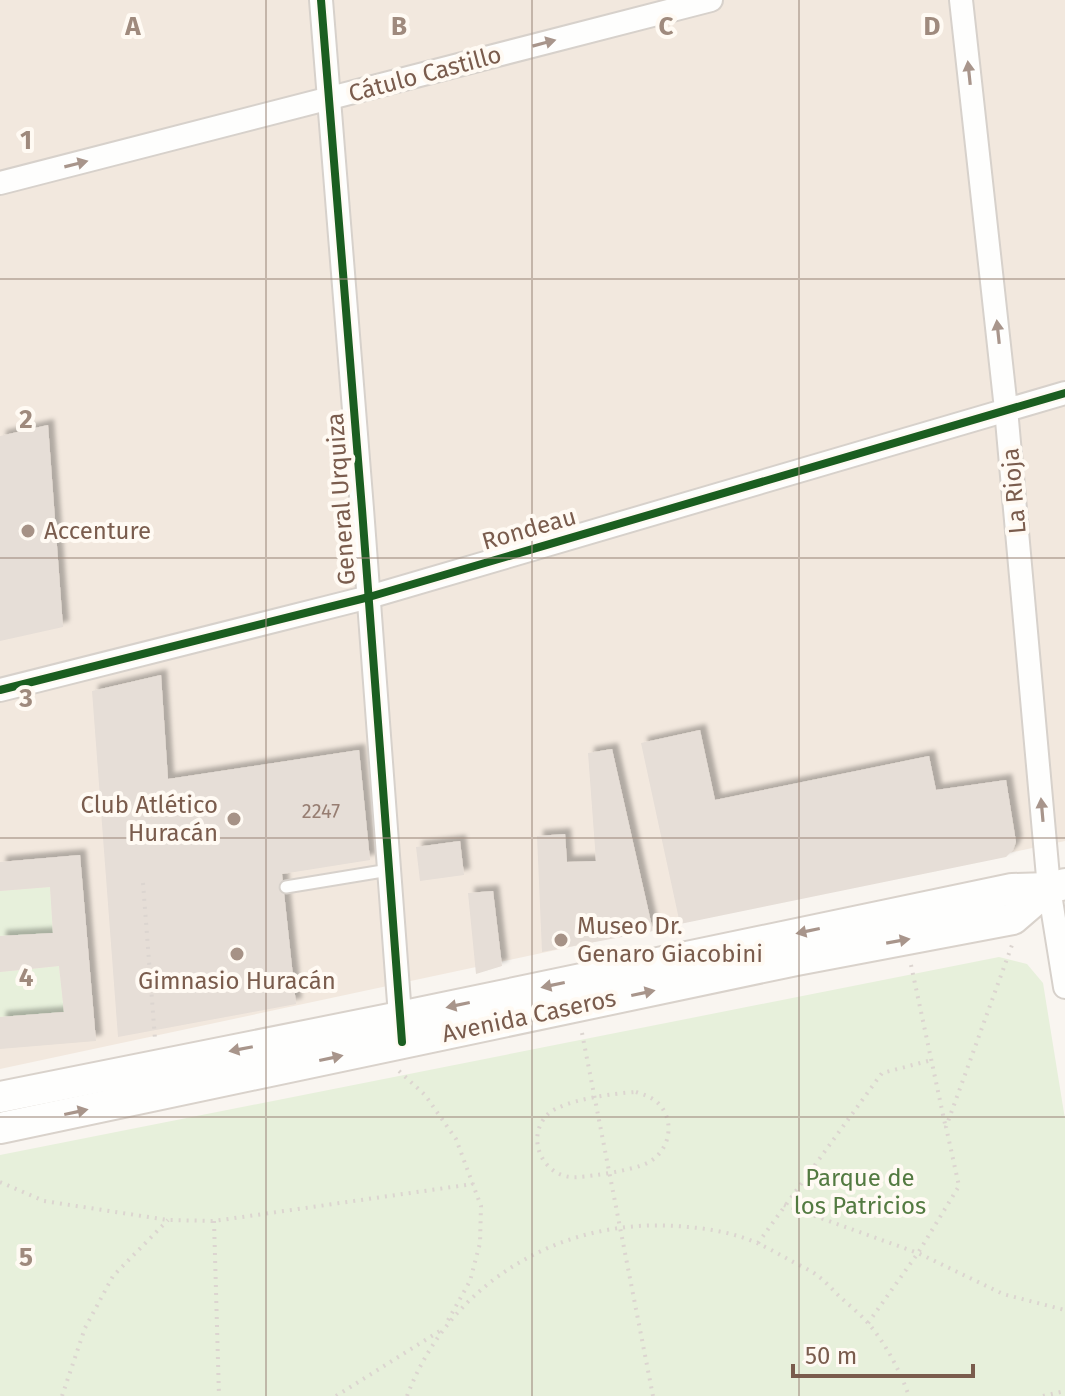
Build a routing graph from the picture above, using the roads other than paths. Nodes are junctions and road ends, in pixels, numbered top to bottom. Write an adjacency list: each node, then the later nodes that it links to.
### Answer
1 (321, 0): 4 (street, General Urquiza)
2 (711, 0): 4 (street, Cátulo Castillo, one-way to 2)
3 (961, 0): 7 (street, La Rioja, one-way to 3)
4 (329, 99): 5 (street, Cátulo Castillo, one-way to 4); 8 (street, General Urquiza)
5 (0, 183)
6 (1065, 393): 7 (street, Rondeau)
7 (1006, 409): 8 (street, Rondeau); 11 (street, La Rioja, one-way to 7)
8 (369, 597): 9 (street, Rondeau); 10 (street, General Urquiza)
9 (0, 690)
10 (389, 870): 12 (lane); 14 (street, General Urquiza)
11 (1057, 886): 13 (street, La Rioja); 14 (main road, Avenida Caseros, one-way to 14); 14 (main road, Avenida Caseros, one-way to 11)
12 (286, 887)
13 (1065, 987)
14 (392, 1036): 15 (main road, Avenida Caseros, one-way to 15); 16 (main road, Avenida Caseros, one-way to 14)
15 (0, 1097)
16 (0, 1128)

